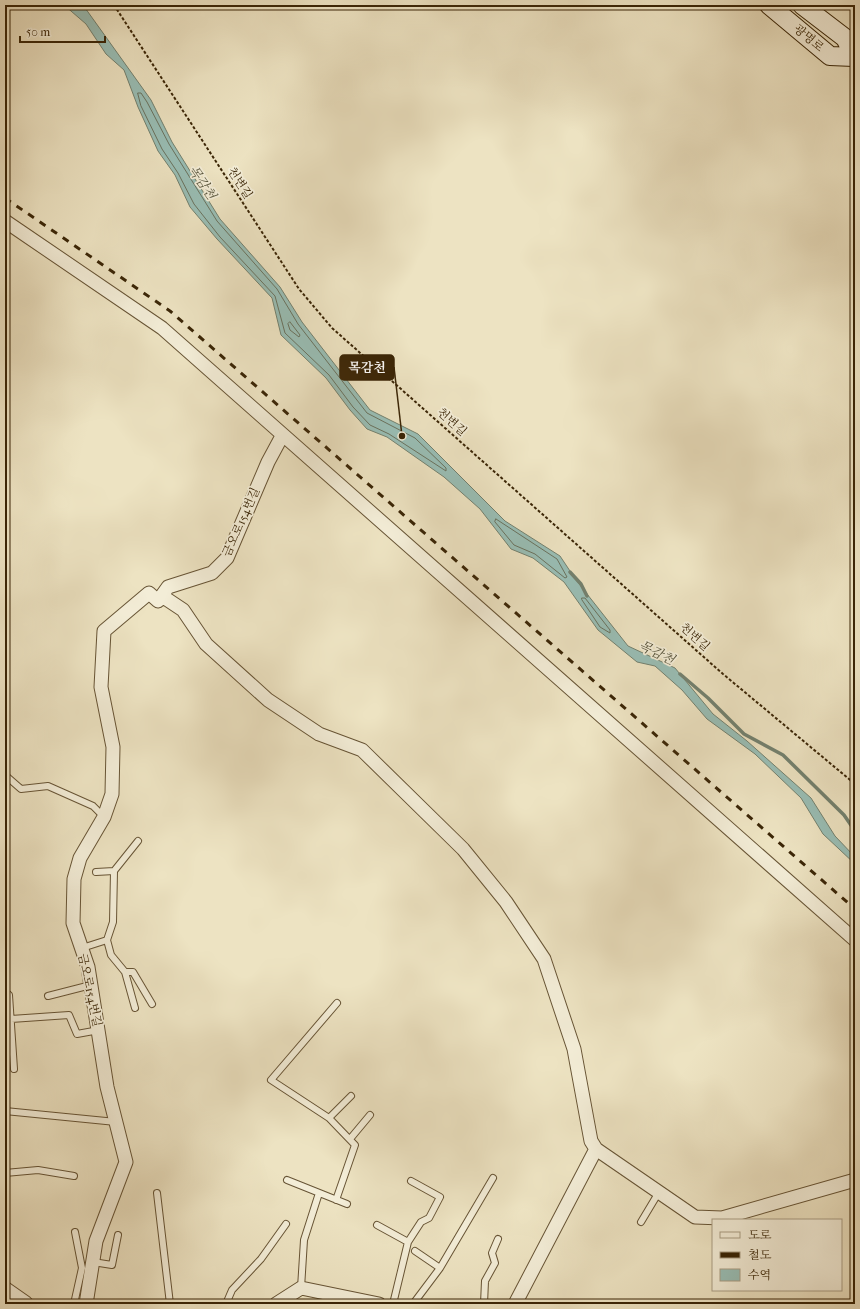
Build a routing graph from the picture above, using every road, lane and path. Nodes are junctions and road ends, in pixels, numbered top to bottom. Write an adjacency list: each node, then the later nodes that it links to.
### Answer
1 (114, 5): 9 (path, 천변길)
2 (769, 5): 4 (main road, 광명로)
3 (802, 5): 4 (main road, 광명로)
4 (855, 58)
5 (5, 221): 6 (street)
6 (282, 436): 7 (street, 금오로154번길); 15 (street)
7 (162, 596): 10 (street, 금오로154번길); 33 (street)
8 (5, 775): 10 (lane)
9 (855, 784)
10 (104, 817): 16 (street, 금오로154번길)
11 (138, 841): 12 (lane)
12 (114, 871): 13 (lane); 14 (lane)
13 (96, 872)
14 (107, 940): 16 (lane); 17 (lane)
15 (855, 940)
16 (82, 948): 18 (street, 금오로154번길)
17 (125, 972): 22 (lane); 23 (lane)
18 (91, 984): 20 (lane); 25 (street, 금오로154번길)
19 (5, 992): 24 (lane)
20 (48, 996)
21 (337, 1003): 30 (lane)
22 (152, 1004)
23 (135, 1008)
24 (11, 1019): 25 (lane); 26 (lane)
25 (99, 1030): 31 (street, 금오로154번길)
26 (14, 1069)
27 (351, 1096): 30 (lane)
28 (5, 1111): 31 (lane)
29 (370, 1115): 32 (lane)
30 (329, 1118): 32 (lane)
31 (116, 1122): 53 (street, 금오로154번길)
32 (350, 1139): 43 (lane)
33 (596, 1149): 40 (street); 67 (street)
34 (5, 1173): 35 (lane)
35 (74, 1176)
36 (493, 1178): 54 (lane)
37 (287, 1180): 42 (lane)
38 (855, 1180): 40 (street)
39 (411, 1181): 51 (lane)
40 (659, 1192): 45 (lane)
41 (157, 1193): 60 (lane)
42 (319, 1193): 43 (lane); 55 (lane)
43 (336, 1200): 44 (lane)
44 (346, 1204)
45 (641, 1222)
46 (286, 1224): 61 (lane)
47 (377, 1225): 51 (lane)
48 (74, 1232): 58 (lane)
49 (118, 1235): 53 (lane)
50 (498, 1239): 66 (lane)
51 (408, 1242): 64 (lane)
52 (415, 1251): 54 (lane)
53 (93, 1262): 59 (street, 금오로154번길)
54 (440, 1268): 65 (lane)
55 (301, 1288): 62 (street); 63 (street)
56 (5, 1290): 57 (street)
57 (25, 1304)
58 (74, 1304)
59 (86, 1304)
60 (170, 1304)
61 (226, 1304)
62 (276, 1304)
63 (379, 1304)
64 (394, 1304)
65 (413, 1304)
66 (484, 1304)
67 (515, 1304)

